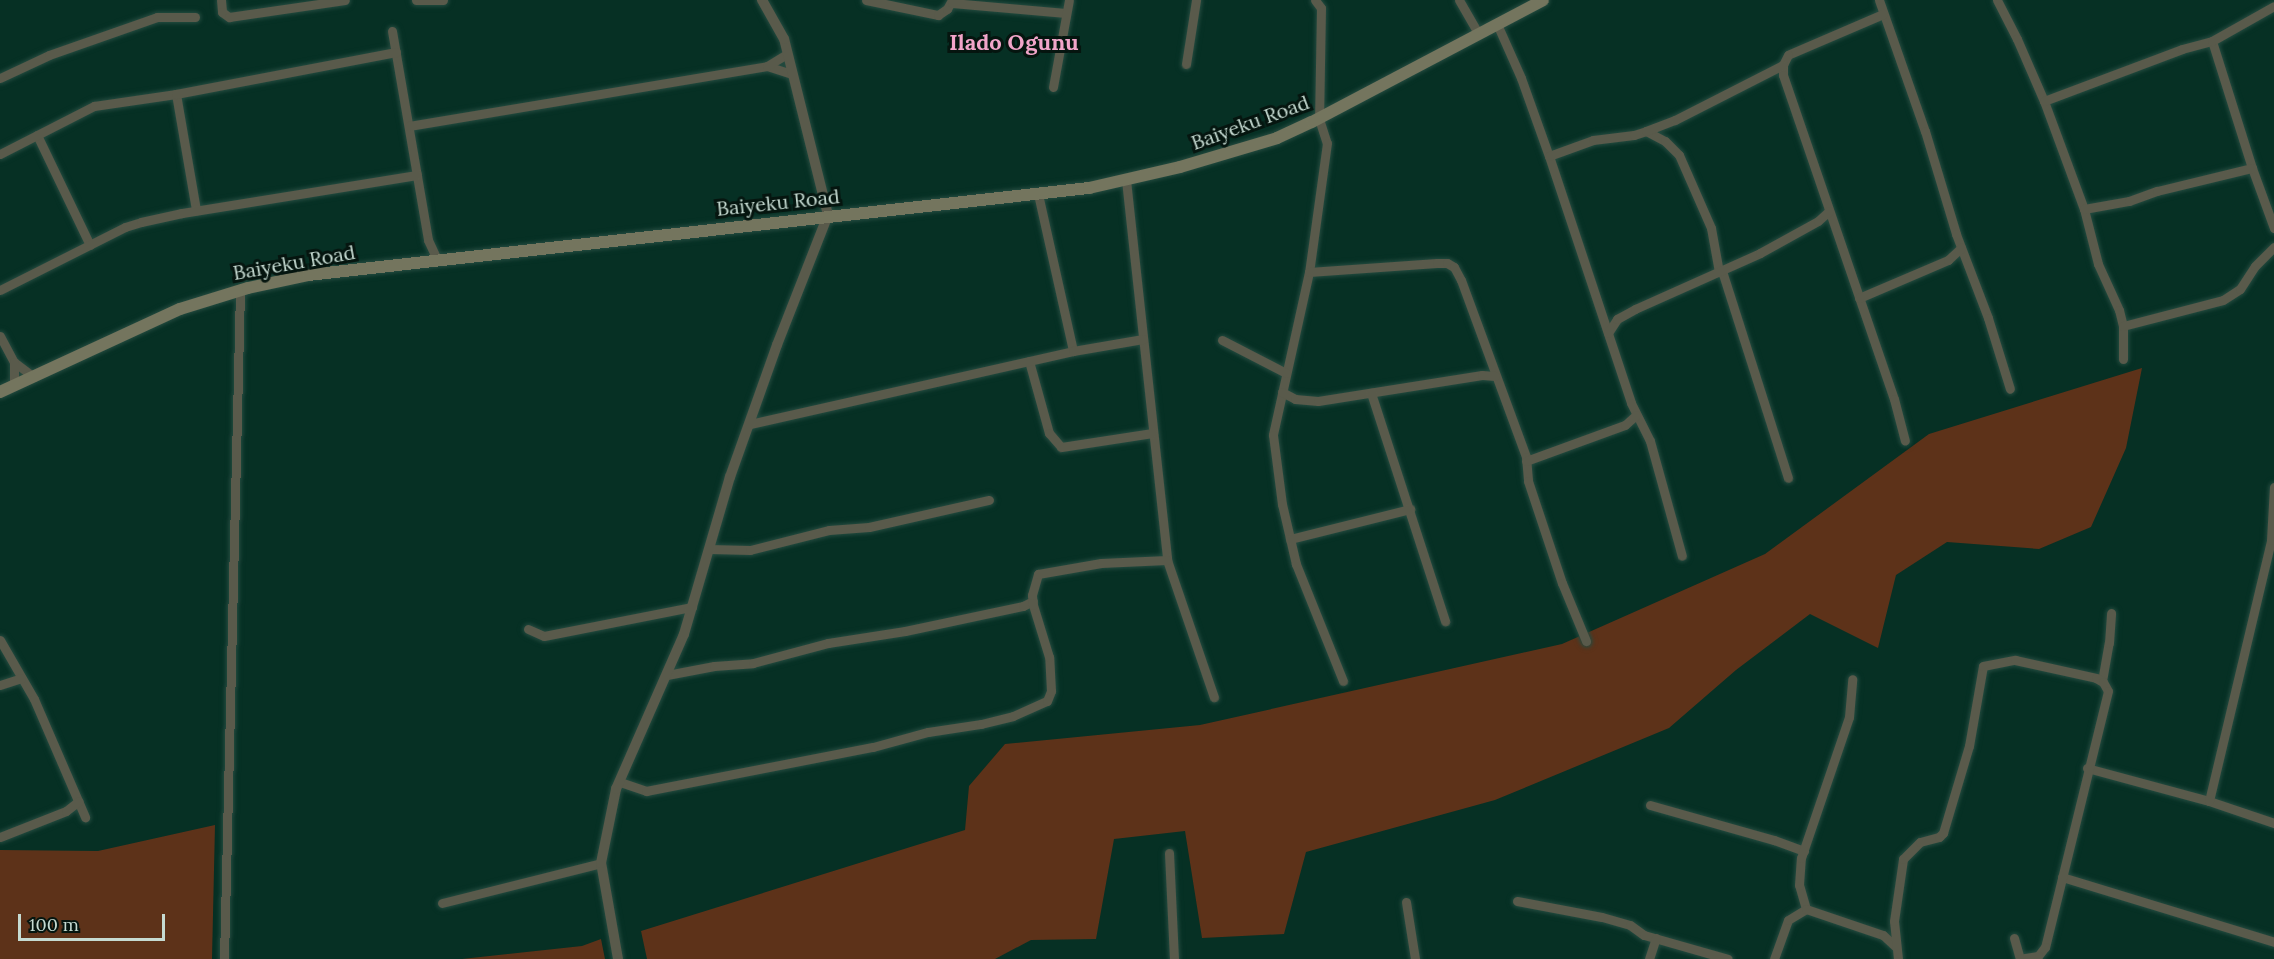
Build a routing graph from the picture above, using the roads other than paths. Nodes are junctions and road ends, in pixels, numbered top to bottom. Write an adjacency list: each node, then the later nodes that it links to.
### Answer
1 (221, 0): 2 (street)
2 (345, 0)
3 (416, 0): 4 (street)
4 (443, 0)
5 (762, 0): 24 (street)
6 (866, 0): 14 (street)
7 (1068, 0): 16 (street)
8 (1196, 0): 25 (street)
9 (1315, 0): 33 (street)
10 (1460, 0): 21 (street)
11 (1543, 0): 19 (main road, Baiyeku Road)
12 (1879, 0): 17 (street)
13 (1996, 0): 32 (street)
14 (952, 2): 16 (street)
15 (2274, 6): 22 (street)
16 (1066, 13): 30 (street)
17 (1884, 14): 26 (street); 53 (street)
18 (195, 17): 29 (street)
19 (1497, 24): 21 (main road, Baiyeku Road); 38 (street)
20 (392, 31): 23 (street)
21 (1478, 33): 33 (main road, Baiyeku Road)
22 (2212, 41): 32 (street); 39 (street)
23 (396, 52): 31 (street); 34 (street)
24 (787, 54): 27 (street); 28 (street)
25 (1186, 64)
26 (1783, 65): 35 (street); 45 (street)
27 (767, 66): 28 (street); 34 (street)
28 (792, 74): 46 (street)
29 (0, 78)
30 (1053, 87)
31 (176, 94): 36 (street); 44 (street)
32 (2044, 101): 43 (street)
33 (1319, 119): 41 (main road, Baiyeku Road); 56 (street)
34 (409, 126): 40 (street)
35 (1646, 131): 38 (street); 57 (street)
36 (37, 135): 37 (street); 51 (street)
37 (0, 154)
38 (1549, 156): 61 (street)
39 (2252, 168): 43 (street); 49 (street)
40 (417, 175): 44 (street); 50 (street)
41 (1126, 180): 42 (main road, Baiyeku Road); 66 (street)
42 (1038, 194): 46 (main road, Baiyeku Road); 68 (street)
43 (2084, 209): 63 (street)
44 (196, 210): 51 (street)
45 (1829, 211): 47 (street); 48 (street)
46 (828, 215): 54 (main road, Baiyeku Road); 83 (street)
47 (1818, 221): 48 (street); 57 (street)
48 (1832, 221): 60 (street)
49 (2274, 228)
50 (428, 240): 54 (street); 55 (street)
51 (90, 245): 58 (street)
52 (2274, 247): 63 (street)
53 (1961, 248): 60 (street); 78 (street)
54 (438, 261): 55 (main road, Baiyeku Road)
55 (424, 262): 59 (main road, Baiyeku Road)
56 (1309, 272): 72 (street); 73 (street)
57 (1720, 272): 62 (street); 87 (street)
58 (0, 290)
59 (240, 290): 76 (main road, Baiyeku Road); 131 (street)
60 (1859, 298): 85 (street)
61 (1601, 315): 62 (street); 64 (street)
62 (1617, 319): 64 (street)
63 (2123, 326): 69 (street)
64 (1608, 333): 82 (street)
65 (0, 336): 71 (street)
66 (1143, 339): 68 (street); 84 (street)
67 (1222, 339): 73 (street)
68 (1072, 351): 70 (street)
69 (2123, 360)
70 (1029, 361): 83 (street); 84 (street)
71 (14, 362): 76 (street); 77 (street)
72 (1490, 362): 74 (street); 75 (street)
73 (1286, 373): 80 (street)
74 (1482, 375): 75 (street); 81 (street)
75 (1495, 376): 86 (street)
76 (34, 377): 77 (main road, Baiyeku Road)
77 (14, 386): 79 (main road, Baiyeku Road)
78 (2010, 389)
79 (0, 392)
80 (1282, 392): 81 (street); 91 (street)
81 (1371, 393): 90 (street)
82 (1636, 415): 86 (street); 93 (street)
83 (750, 424): 92 (street)
84 (1152, 433): 94 (street)
85 (1905, 441)
86 (1526, 461): 101 (street)
87 (1788, 478)
88 (2274, 487): 112 (street)
89 (989, 500): 92 (street)
90 (1410, 509): 91 (street); 98 (street)
91 (1290, 539): 105 (street)
92 (709, 549): 96 (street)
93 (1682, 556)
94 (1167, 560): 95 (street); 108 (street)
95 (1032, 601): 102 (street); 110 (street)
96 (692, 607): 99 (street); 102 (street)
97 (2111, 613): 106 (street)
98 (1445, 621)
99 (528, 628)
100 (0, 640): 103 (street)
101 (1586, 641)
102 (667, 675): 110 (street)
103 (21, 678): 107 (street); 111 (street)
104 (1852, 679): 117 (street)
105 (1343, 681)
106 (2102, 681): 109 (street); 125 (street)
107 (0, 686)
108 (1214, 698)
109 (2087, 768): 112 (street); 120 (street)
110 (620, 782): 119 (street)
111 (79, 801): 114 (street); 116 (street)
112 (2209, 801): 115 (street)
113 (1650, 806): 117 (street)
114 (85, 818)
115 (2274, 823)
116 (0, 837)
117 (1804, 851): 124 (street)
118 (1169, 853): 133 (street)
119 (601, 863): 123 (street); 132 (street)
120 (2062, 877): 129 (street); 139 (street)
121 (1517, 901): 127 (street)
122 (1406, 902): 134 (street)
123 (442, 903)
124 (1806, 909): 126 (street); 137 (street)
125 (1894, 921): 126 (street); 130 (street)
126 (1878, 933): 130 (street)
127 (1656, 938): 135 (street); 136 (street)
128 (2014, 938): 139 (street)
129 (2274, 942)
130 (1896, 947): 138 (street)
131 (224, 959)
132 (618, 959)
133 (1174, 959)
134 (1415, 959)
135 (1649, 959)
136 (1728, 959)
137 (1773, 959)
138 (1898, 959)
139 (2020, 959)

